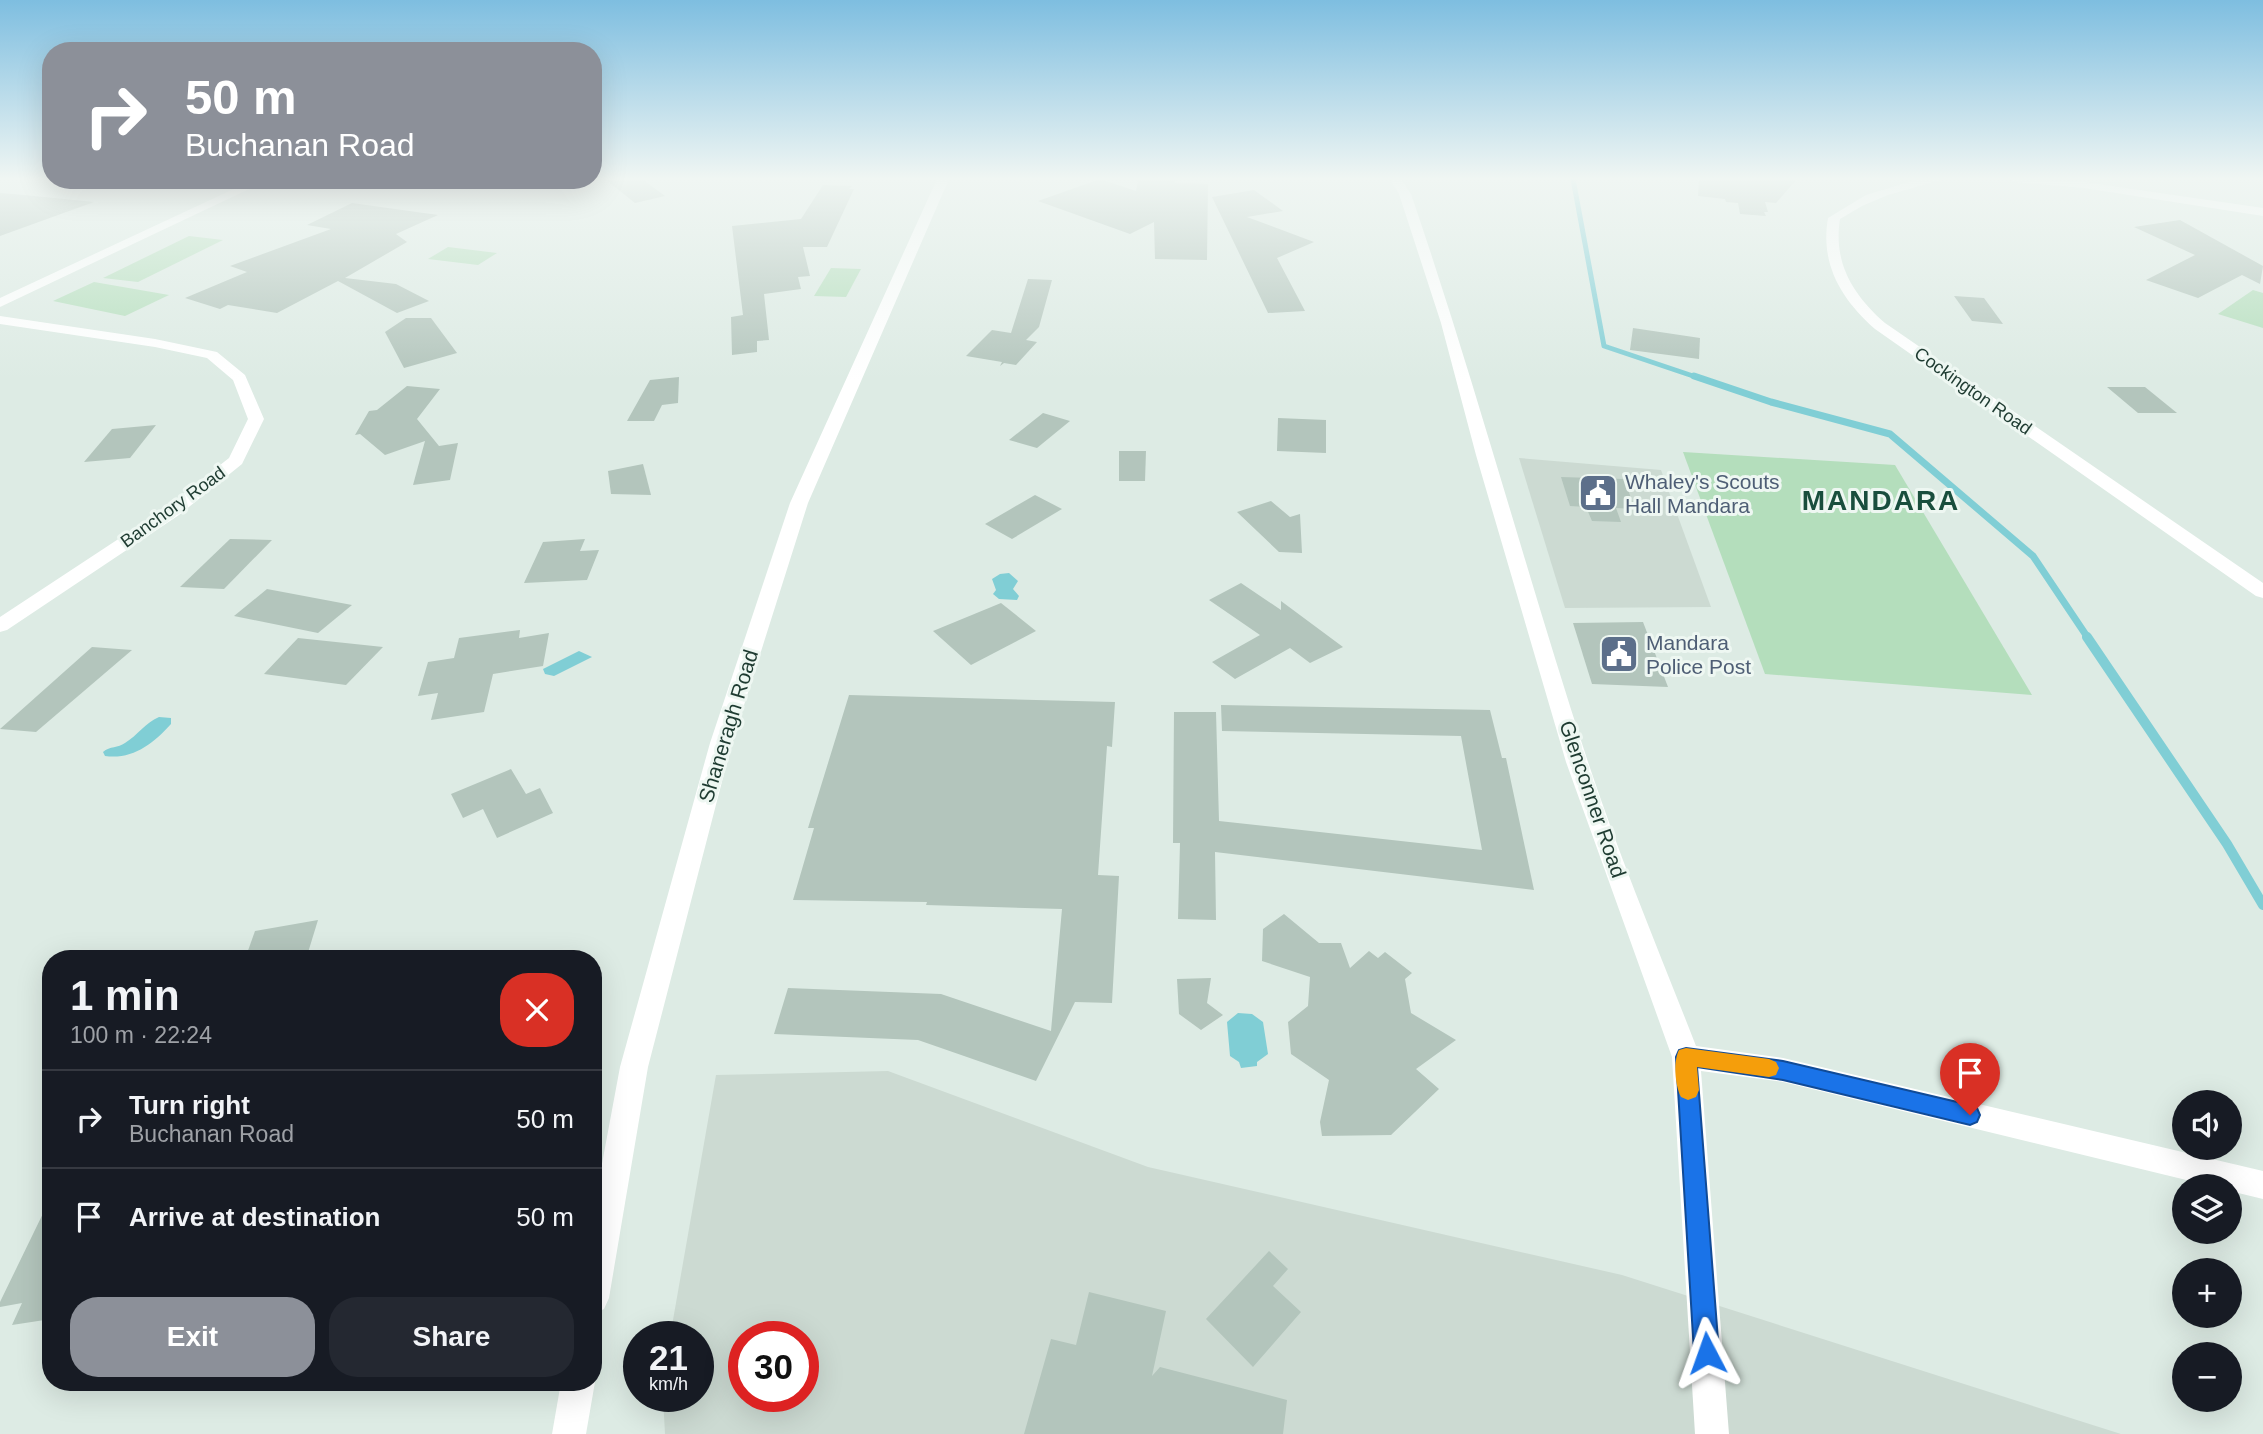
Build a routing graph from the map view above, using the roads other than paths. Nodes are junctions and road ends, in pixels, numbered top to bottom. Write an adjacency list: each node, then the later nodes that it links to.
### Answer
1 (122, 246): 5 (street)
2 (913, 246): 11 (street, Shaneragh Road)
3 (1422, 246): 9 (street, Glenconner Road)
4 (1831, 246): 7 (street, Cockington Road)
5 (0, 303)
6 (0, 320): 8 (street, Banchory Road)
7 (2262, 590)
8 (0, 626)
9 (1686, 1057): 10 (street); 14 (street, Glenconner Road)
10 (2263, 1185)
11 (602, 1247)
12 (576, 1391): 13 (street)
13 (569, 1434)
14 (1712, 1434)

